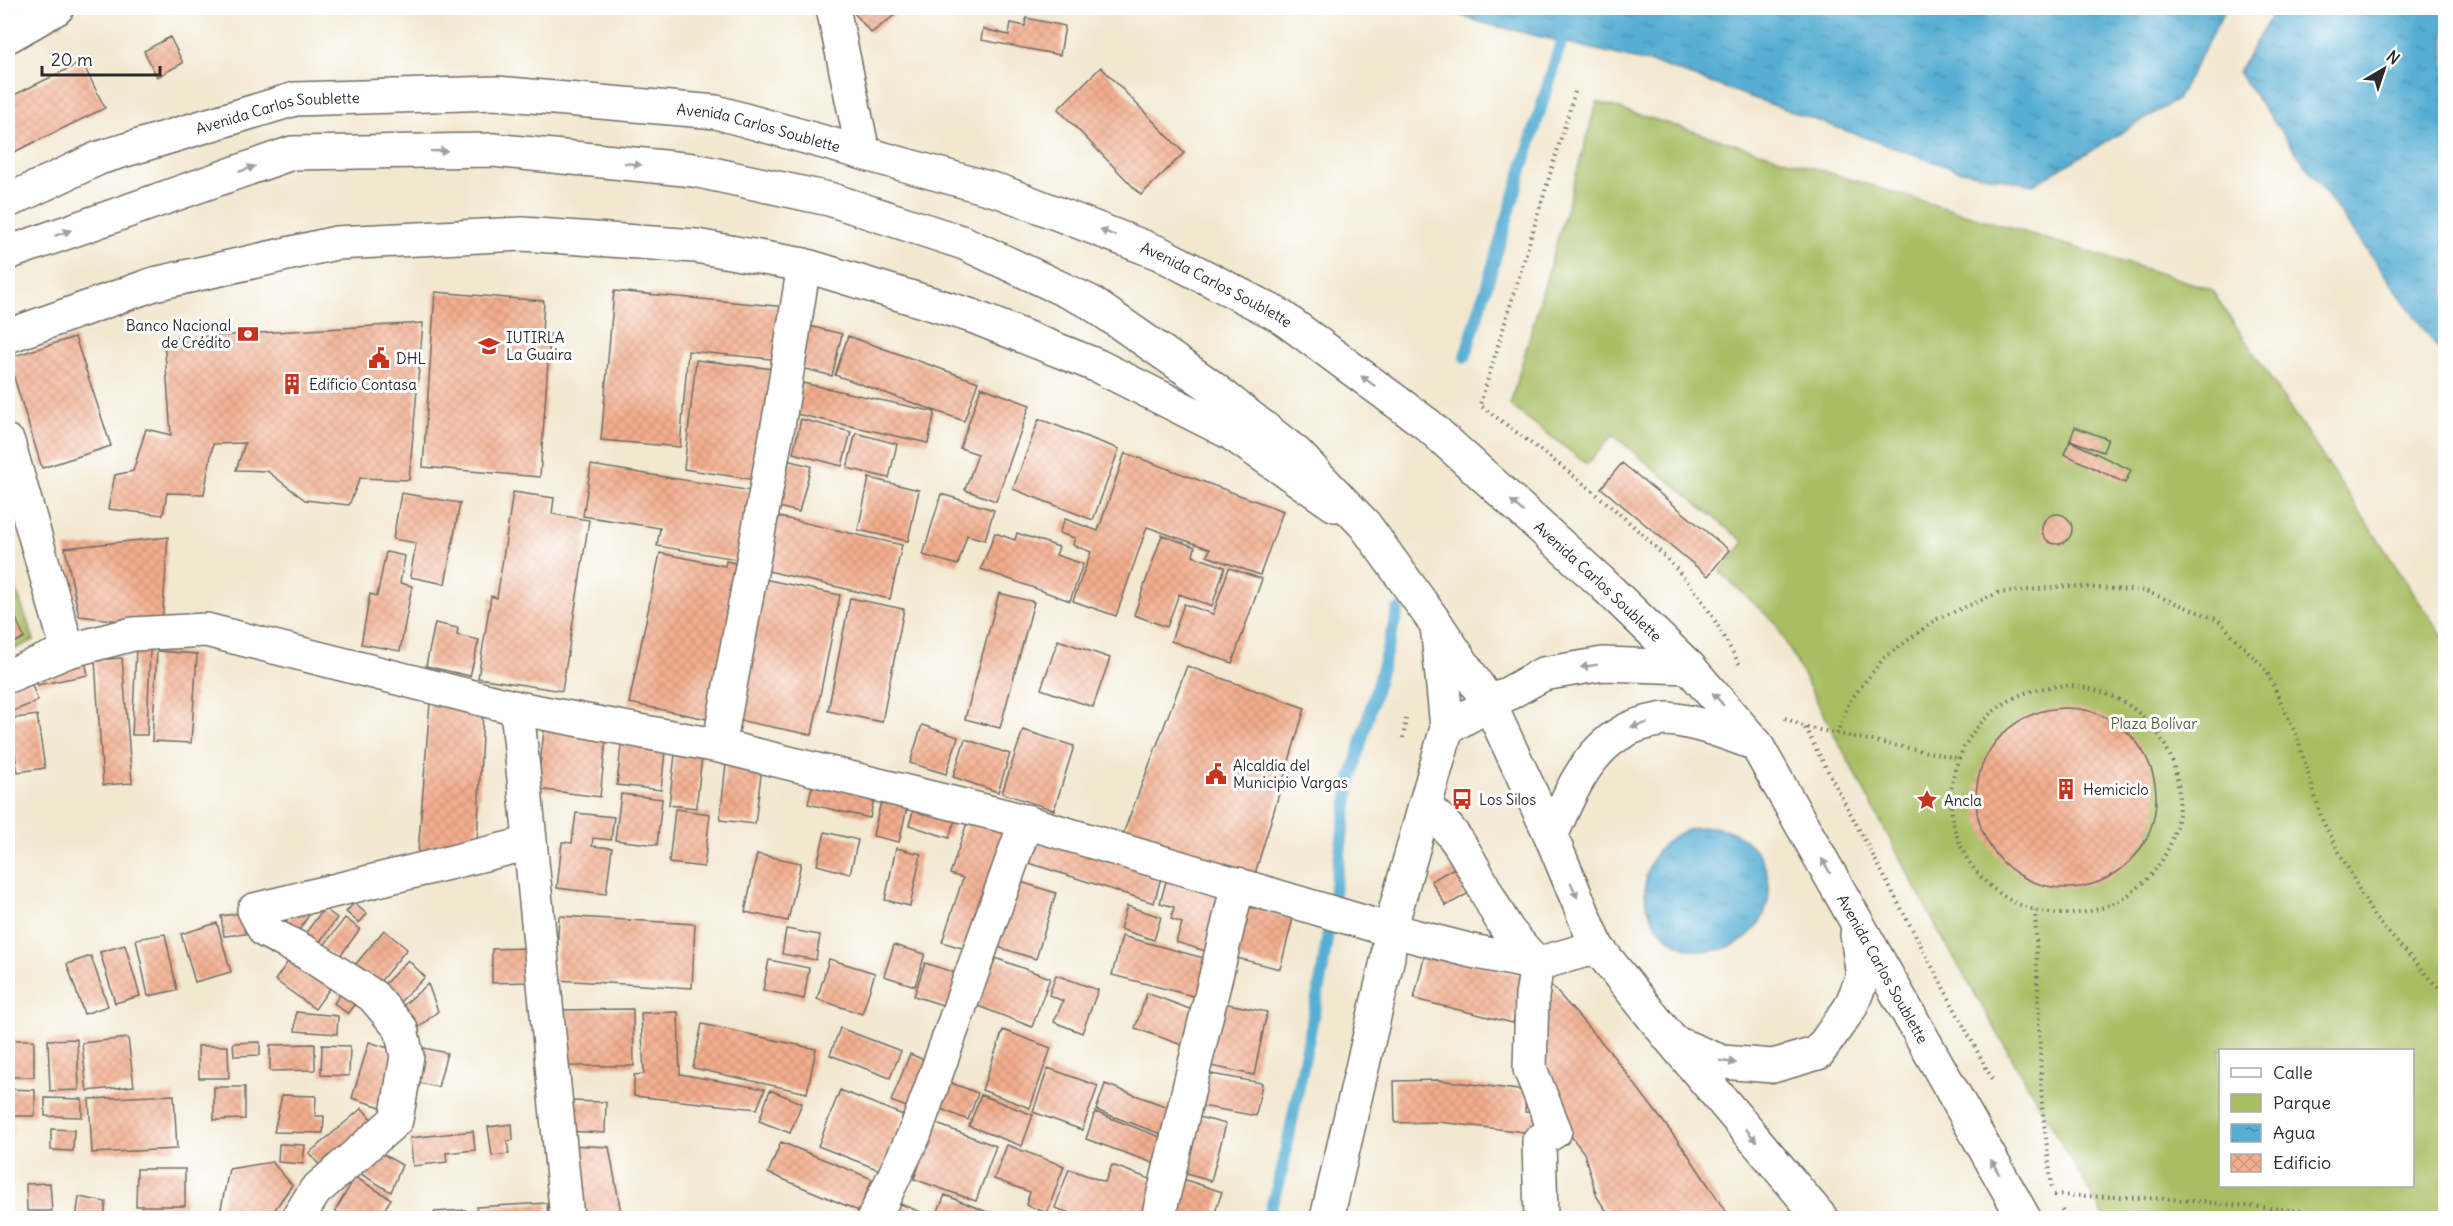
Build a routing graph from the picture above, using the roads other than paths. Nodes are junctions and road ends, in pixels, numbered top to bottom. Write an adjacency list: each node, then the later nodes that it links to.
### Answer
1 (57, 8): 3 (main road)
2 (833, 8): 4 (main road)
3 (8, 36)
4 (863, 152): 5 (main road, Avenida Carlos Soublette); 13 (main road, Avenida Carlos Soublette, one-way to 4)
5 (8, 201)
6 (8, 253): 10 (main road, one-way to 10)
7 (804, 266): 8 (main road); 10 (main road); 19 (main road)
8 (8, 336)
9 (8, 442): 12 (main road)
10 (1365, 525): 11 (main road)
11 (1437, 625): 15 (main road); 17 (main road)
12 (68, 651): 14 (main road); 16 (main road)
13 (1689, 667): 15 (main road, one-way to 15); 18 (main road, Avenida Carlos Soublette, one-way to 13)
14 (8, 676)
15 (1489, 703): 17 (main road); 22 (main road)
16 (517, 708): 19 (main road); 23 (main road)
17 (1447, 728): 20 (main road)
18 (1756, 744): 22 (main road, one-way to 22); 25 (main road, Avenida Carlos Soublette, one-way to 18)
19 (719, 746): 21 (main road)
20 (1424, 808): 26 (main road); 28 (main road)
21 (1026, 821): 24 (main road); 32 (main road)
22 (1551, 836): 27 (main road, one-way to 27)
23 (530, 843): 30 (main road); 31 (main road)
24 (1238, 884): 26 (main road); 33 (main road)
25 (1855, 916): 29 (main road, one-way to 25); 37 (main road, Avenida Carlos Soublette, one-way to 25)
26 (1390, 930): 28 (main road); 34 (main road)
27 (1598, 947): 28 (main road); 29 (main road)
28 (1537, 964): 35 (main road)
29 (1673, 1042): 36 (main road, one-way to 36)
30 (298, 1218)
31 (567, 1218)
32 (874, 1218)
33 (1158, 1218)
34 (1327, 1218)
35 (1541, 1218)
36 (1821, 1218)
37 (2024, 1218)

